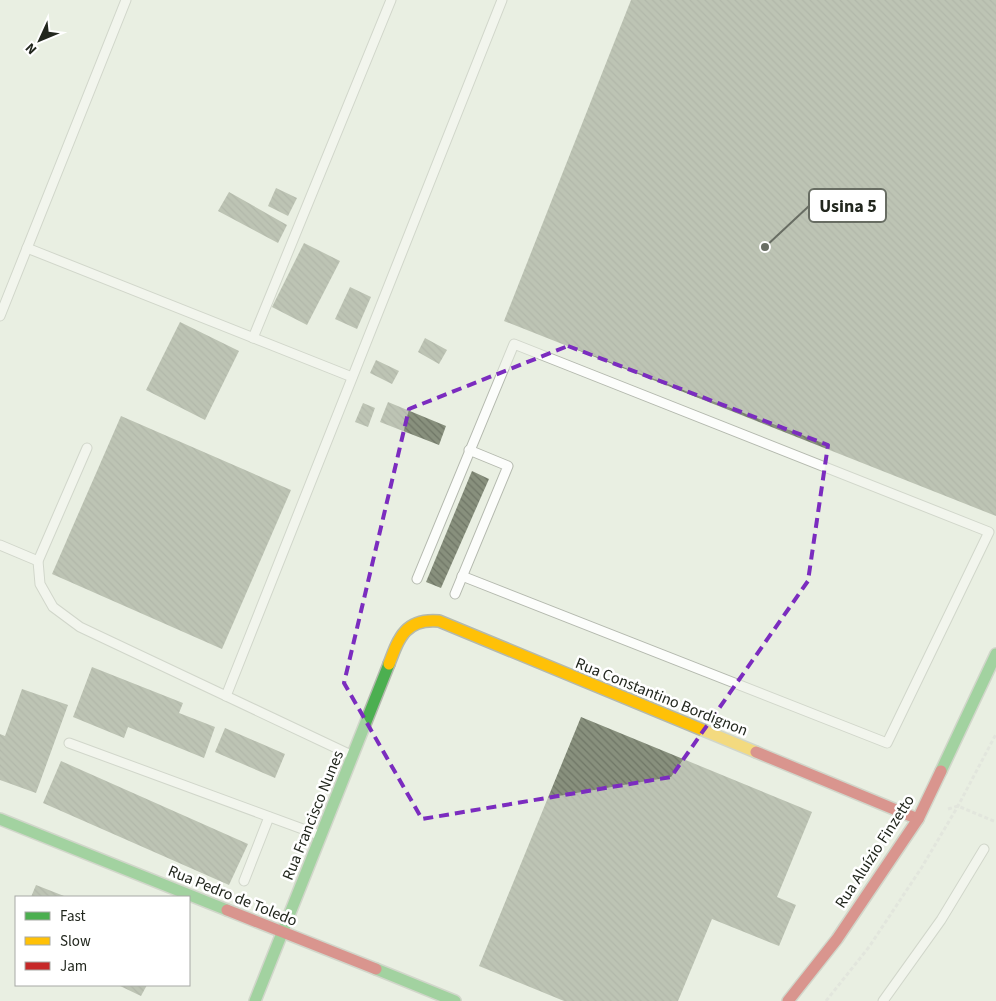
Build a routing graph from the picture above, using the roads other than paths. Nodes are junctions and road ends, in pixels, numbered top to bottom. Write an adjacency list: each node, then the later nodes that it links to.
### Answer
1 (126, 0): 4 (lane)
2 (391, 0): 6 (lane)
3 (502, 0): 7 (lane)
4 (27, 248): 5 (lane); 6 (lane)
5 (0, 316)
6 (253, 338): 7 (lane)
7 (352, 377): 17 (lane)
8 (87, 448): 11 (lane)
9 (469, 450): 12 (lane); 12 (lane); 13 (lane)
10 (0, 545): 11 (lane)
11 (38, 561): 17 (lane)
12 (462, 576): 14 (lane)
13 (417, 579)
14 (455, 594)
15 (398, 640): 19 (street, Rua Francisco Nunes); 22 (street, Rua Constantino Bordignon)
16 (996, 654): 22 (street, Rua Aluízio Finzetto)
17 (226, 696): 19 (lane)
18 (69, 743): 20 (lane)
19 (353, 756): 23 (street, Rua Francisco Nunes)
20 (269, 817): 23 (lane); 25 (lane)
21 (0, 819): 26 (street, Rua Pedro de Toledo)
22 (918, 819): 29 (street, Rua Aluízio Finzetto)
23 (322, 835): 26 (street, Rua Francisco Nunes)
24 (984, 849): 30 (lane)
25 (244, 880)
26 (282, 932): 27 (street, Rua Francisco Nunes); 28 (street, Rua Pedro de Toledo)
27 (255, 1001)
28 (455, 1001)
29 (788, 1001)
30 (883, 1001)

